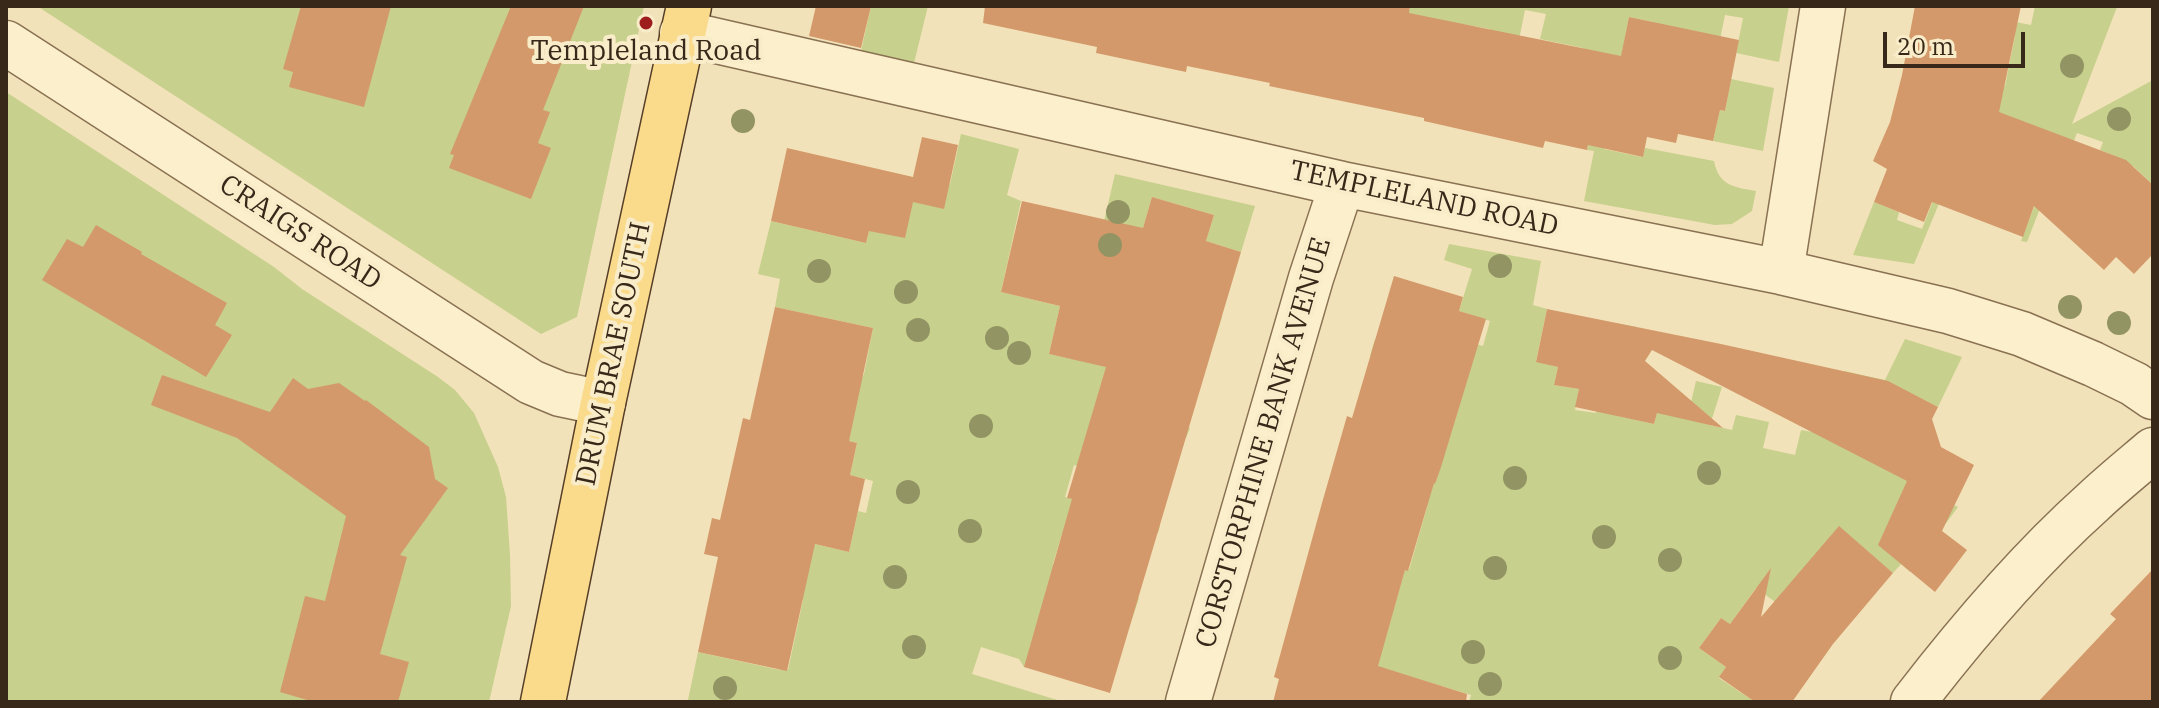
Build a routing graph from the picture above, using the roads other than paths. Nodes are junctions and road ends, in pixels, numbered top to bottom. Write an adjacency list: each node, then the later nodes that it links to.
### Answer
1 (1823, 6): 5 (street)
2 (686, 20): 4 (street, TEMPLELAND ROAD); 7 (main road, DRUM BRAE SOUTH)
3 (6, 43): 7 (street, CRAIGS ROAD)
4 (1342, 184): 5 (street, TEMPLELAND ROAD); 10 (street, CORSTORPHINE BANK AVENUE)
5 (1781, 272): 6 (street, TEMPLELAND ROAD)
6 (2153, 397)
7 (603, 403): 9 (main road, DRUM BRAE SOUTH)
8 (2153, 450): 11 (street)
9 (543, 702)
10 (1188, 702)
11 (1913, 702)

